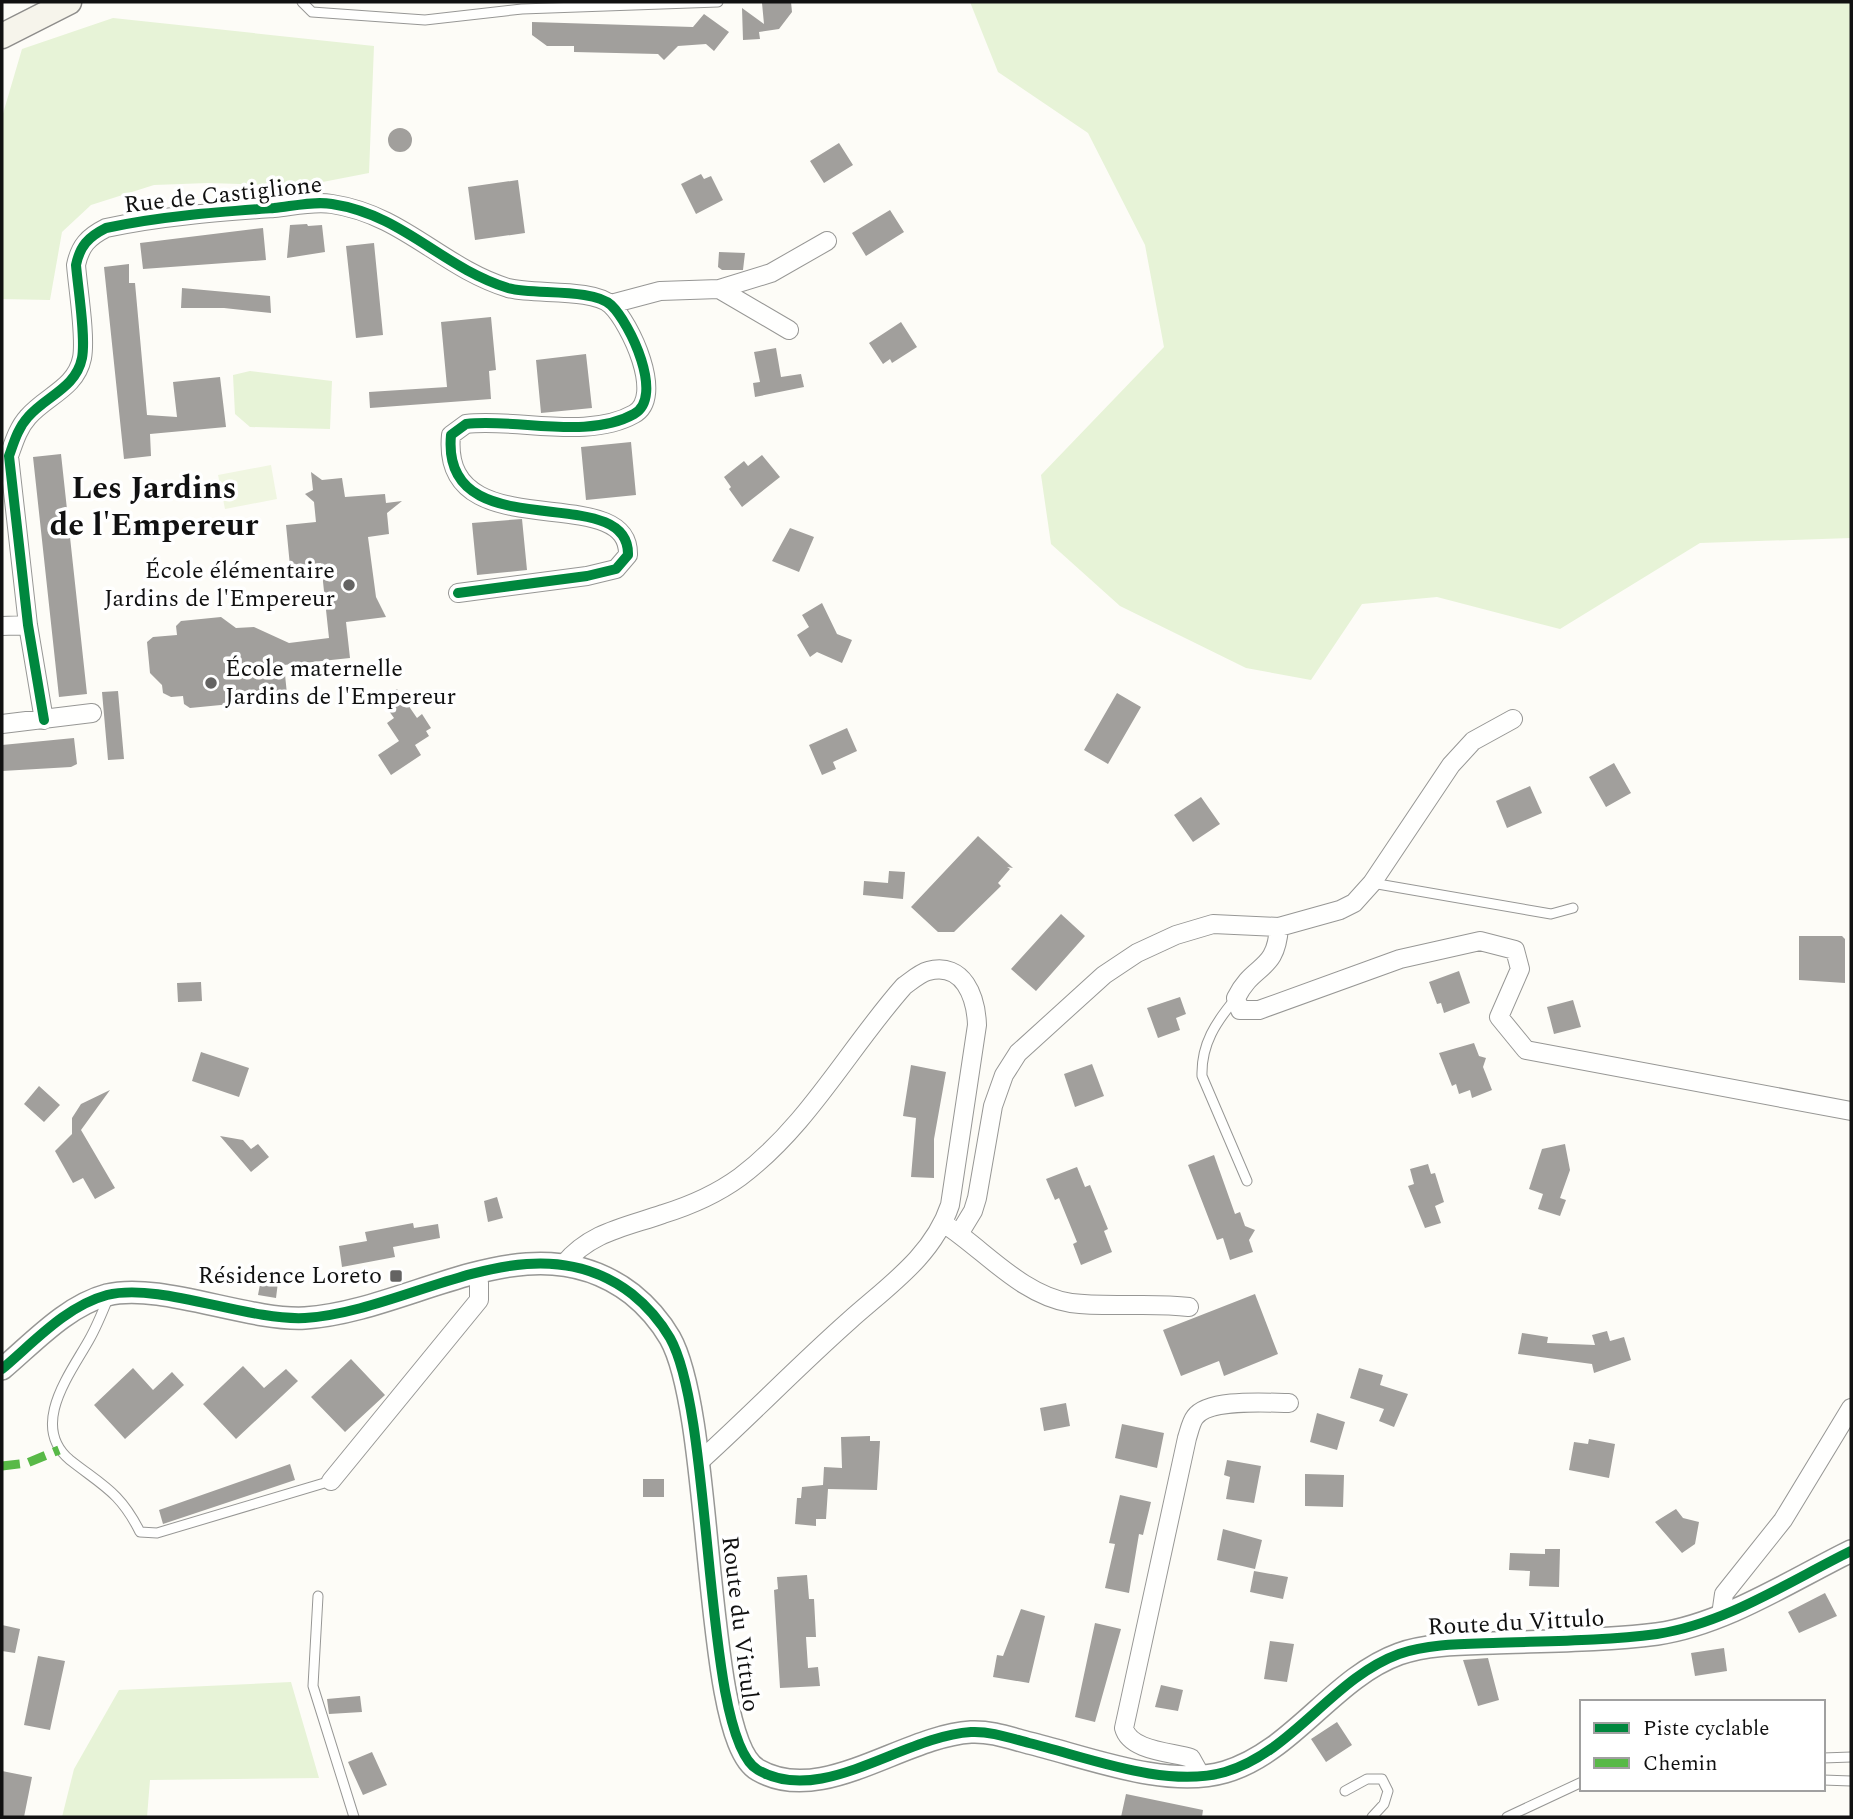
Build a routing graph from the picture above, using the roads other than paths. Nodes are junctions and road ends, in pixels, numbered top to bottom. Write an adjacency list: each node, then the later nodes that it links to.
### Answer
1 (69, 2): 4 (main road)
2 (302, 2): 3 (lane)
3 (718, 2)
4 (2, 36)
5 (827, 242): 6 (street)
6 (719, 289): 7 (street); 8 (street)
7 (611, 304): 9 (street, Rue de Castiglione); 10 (street)
8 (789, 330)
9 (8, 496): 11 (street, Rue de Castiglione)
10 (458, 593)
11 (28, 625): 12 (street); 15 (street, Rue de Castiglione)
12 (2, 626)
13 (92, 713): 15 (street)
14 (1513, 719): 17 (street)
15 (44, 720): 16 (street)
16 (2, 724)
17 (1371, 883): 18 (lane); 19 (street)
18 (1573, 908)
19 (1279, 927): 20 (street); 23 (street)
20 (1236, 998): 21 (street); 22 (lane)
21 (1851, 1111)
22 (1247, 1181)
23 (951, 1228): 24 (street); 27 (street); 31 (street)
24 (564, 1264): 25 (street, Route du Vittulo); 31 (street, Route du Vittulo)
25 (476, 1274): 26 (street, Route du Vittulo); 32 (street)
26 (110, 1294): 28 (street, Route du Vittulo); 32 (lane)
27 (1189, 1307)
28 (2, 1369)
29 (1289, 1403): 38 (street)
30 (1851, 1408): 35 (street)
31 (699, 1462): 38 (street, Route du Vittulo)
32 (331, 1481)
33 (1851, 1551): 35 (street, Route du Vittulo)
34 (318, 1596): 43 (lane)
35 (1721, 1615): 38 (street, Route du Vittulo)
36 (1851, 1757): 37 (lane)
37 (1825, 1758)
38 (1201, 1776)
39 (1825, 1780): 40 (lane)
40 (1851, 1780)
41 (1580, 1783): 45 (lane)
42 (1345, 1791): 44 (lane)
43 (354, 1817)
44 (1372, 1817)
45 (1507, 1817)

